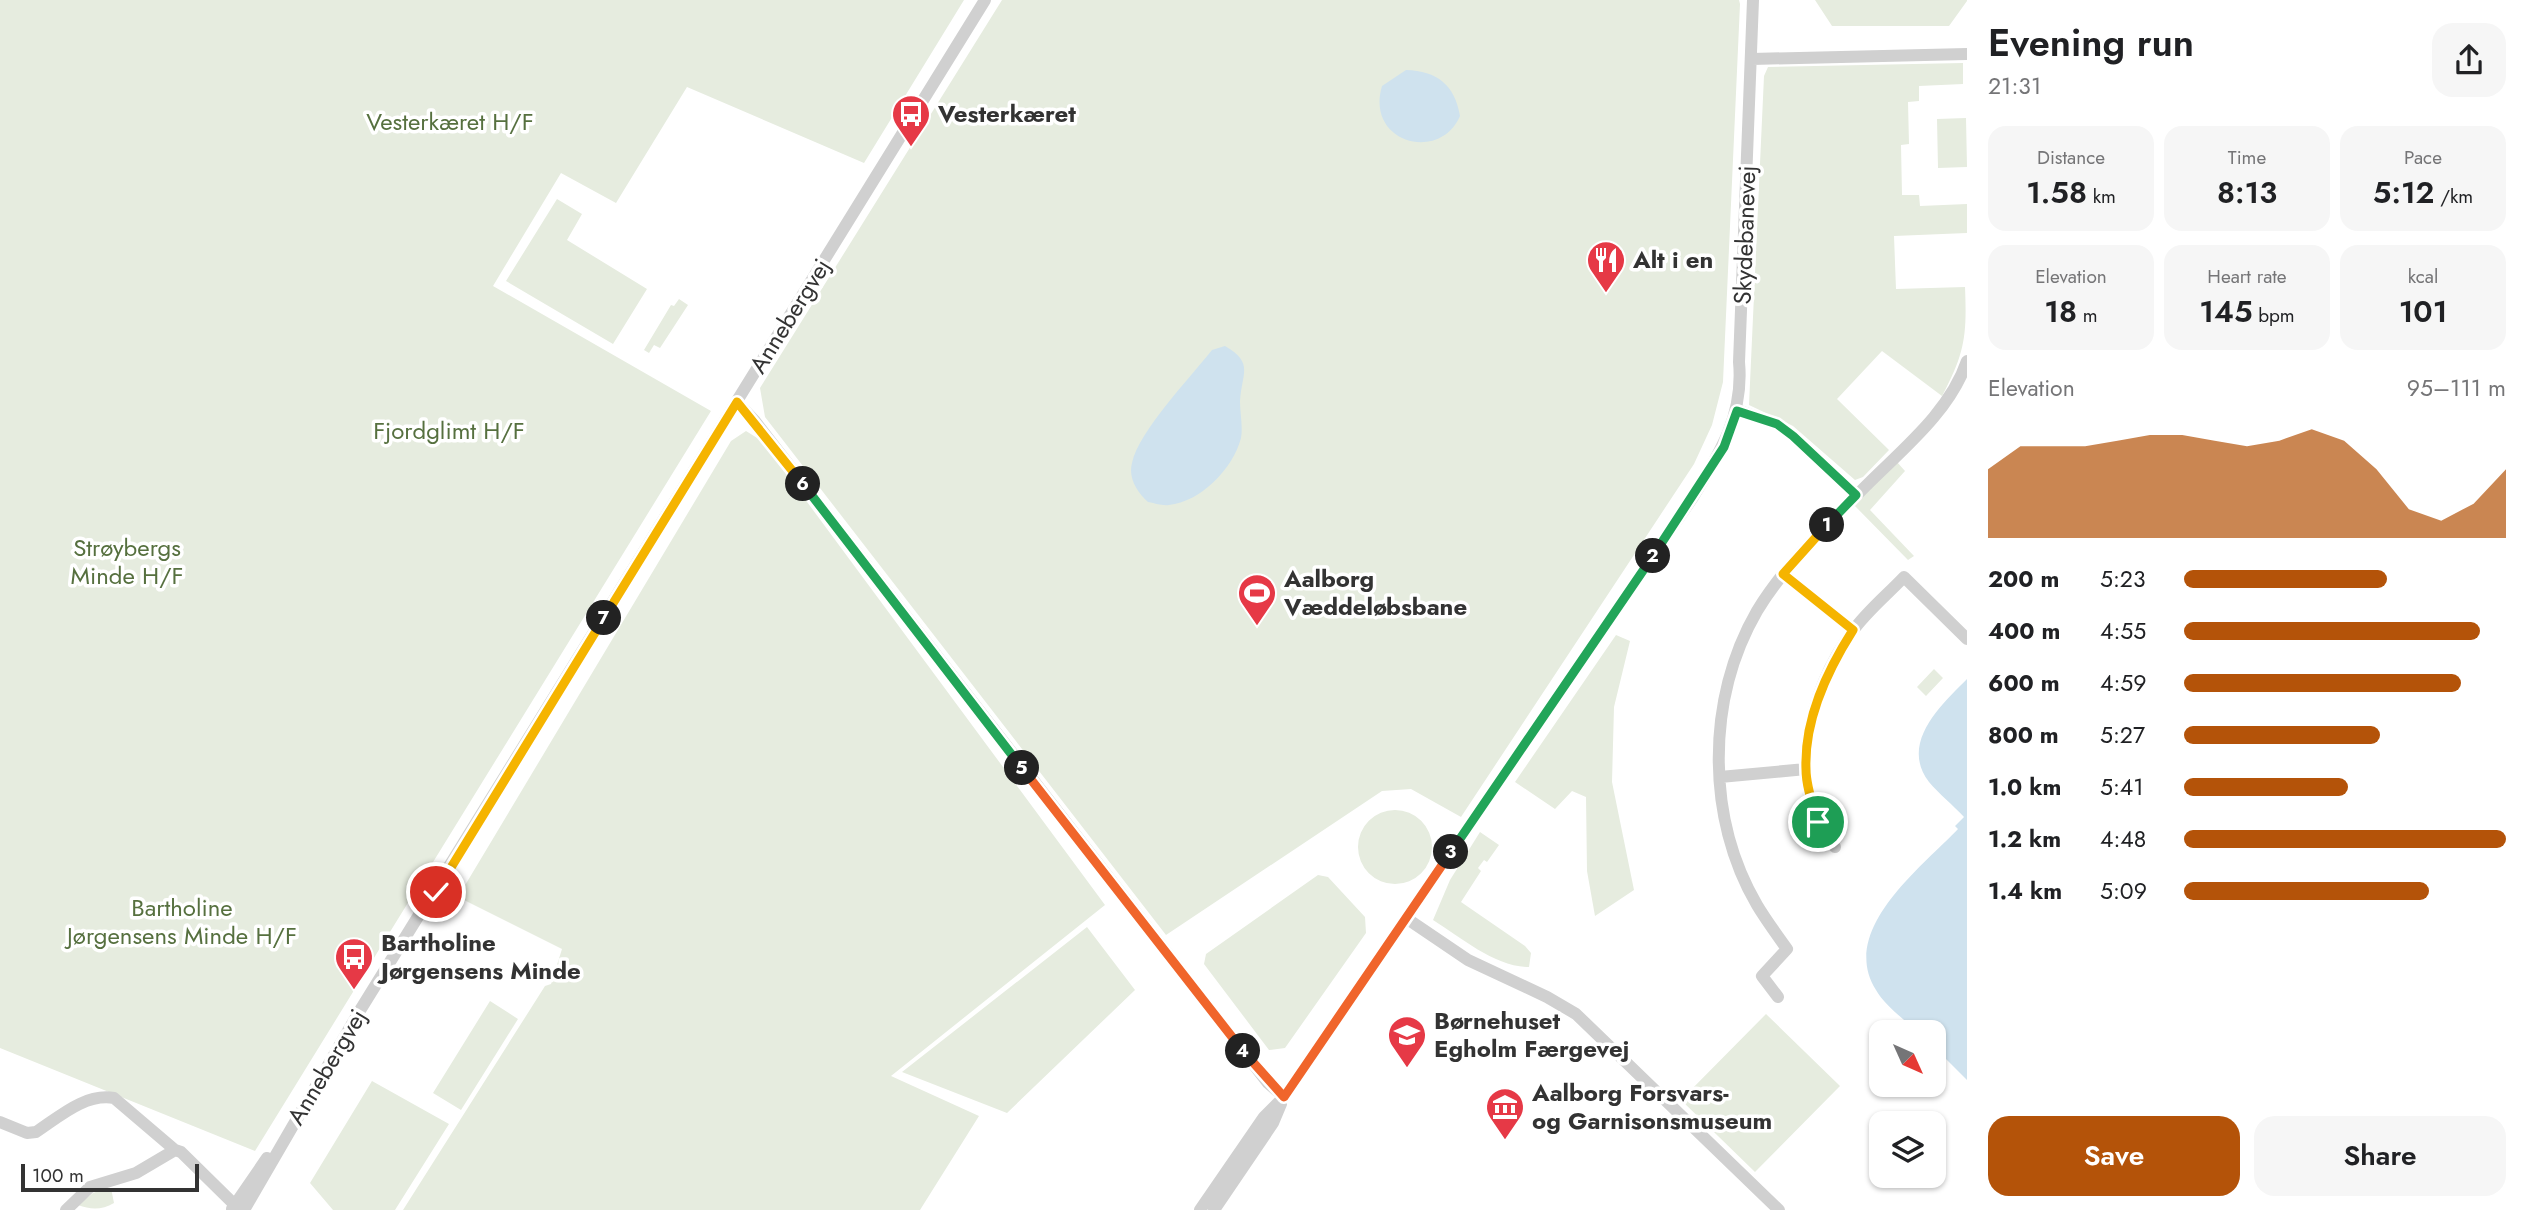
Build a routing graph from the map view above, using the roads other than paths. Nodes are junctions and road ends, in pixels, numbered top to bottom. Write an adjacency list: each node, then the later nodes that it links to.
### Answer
1 (985, 0): 6 (street, Annebergvej)
2 (1754, 0): 4 (street, Skydebanevej)
3 (1967, 54): 4 (street)
4 (1752, 59): 7 (street, Skydebanevej)
5 (1967, 361): 8 (street)
6 (737, 402): 17 (street); 20 (street, Annebergvej)
7 (1737, 411): 8 (street); 15 (street, Skydebanevej)
8 (1856, 495): 9 (street)
9 (1783, 574): 10 (street); 13 (street)
10 (1853, 630): 11 (street); 12 (street)
11 (1967, 639)
12 (1806, 769): 13 (street); 14 (street)
13 (1720, 778): 16 (street)
14 (1835, 847)
15 (1406, 918): 17 (street, Skydebanevej); 24 (street)
16 (1778, 997)
17 (1284, 1097): 22 (street, Skydebanevej); 23 (street, Skydebanevej)
18 (0, 1122): 19 (street)
19 (175, 1150): 20 (street); 21 (street)
20 (237, 1209)
21 (66, 1210)
22 (1200, 1210)
23 (1214, 1210)
24 (1779, 1210)

